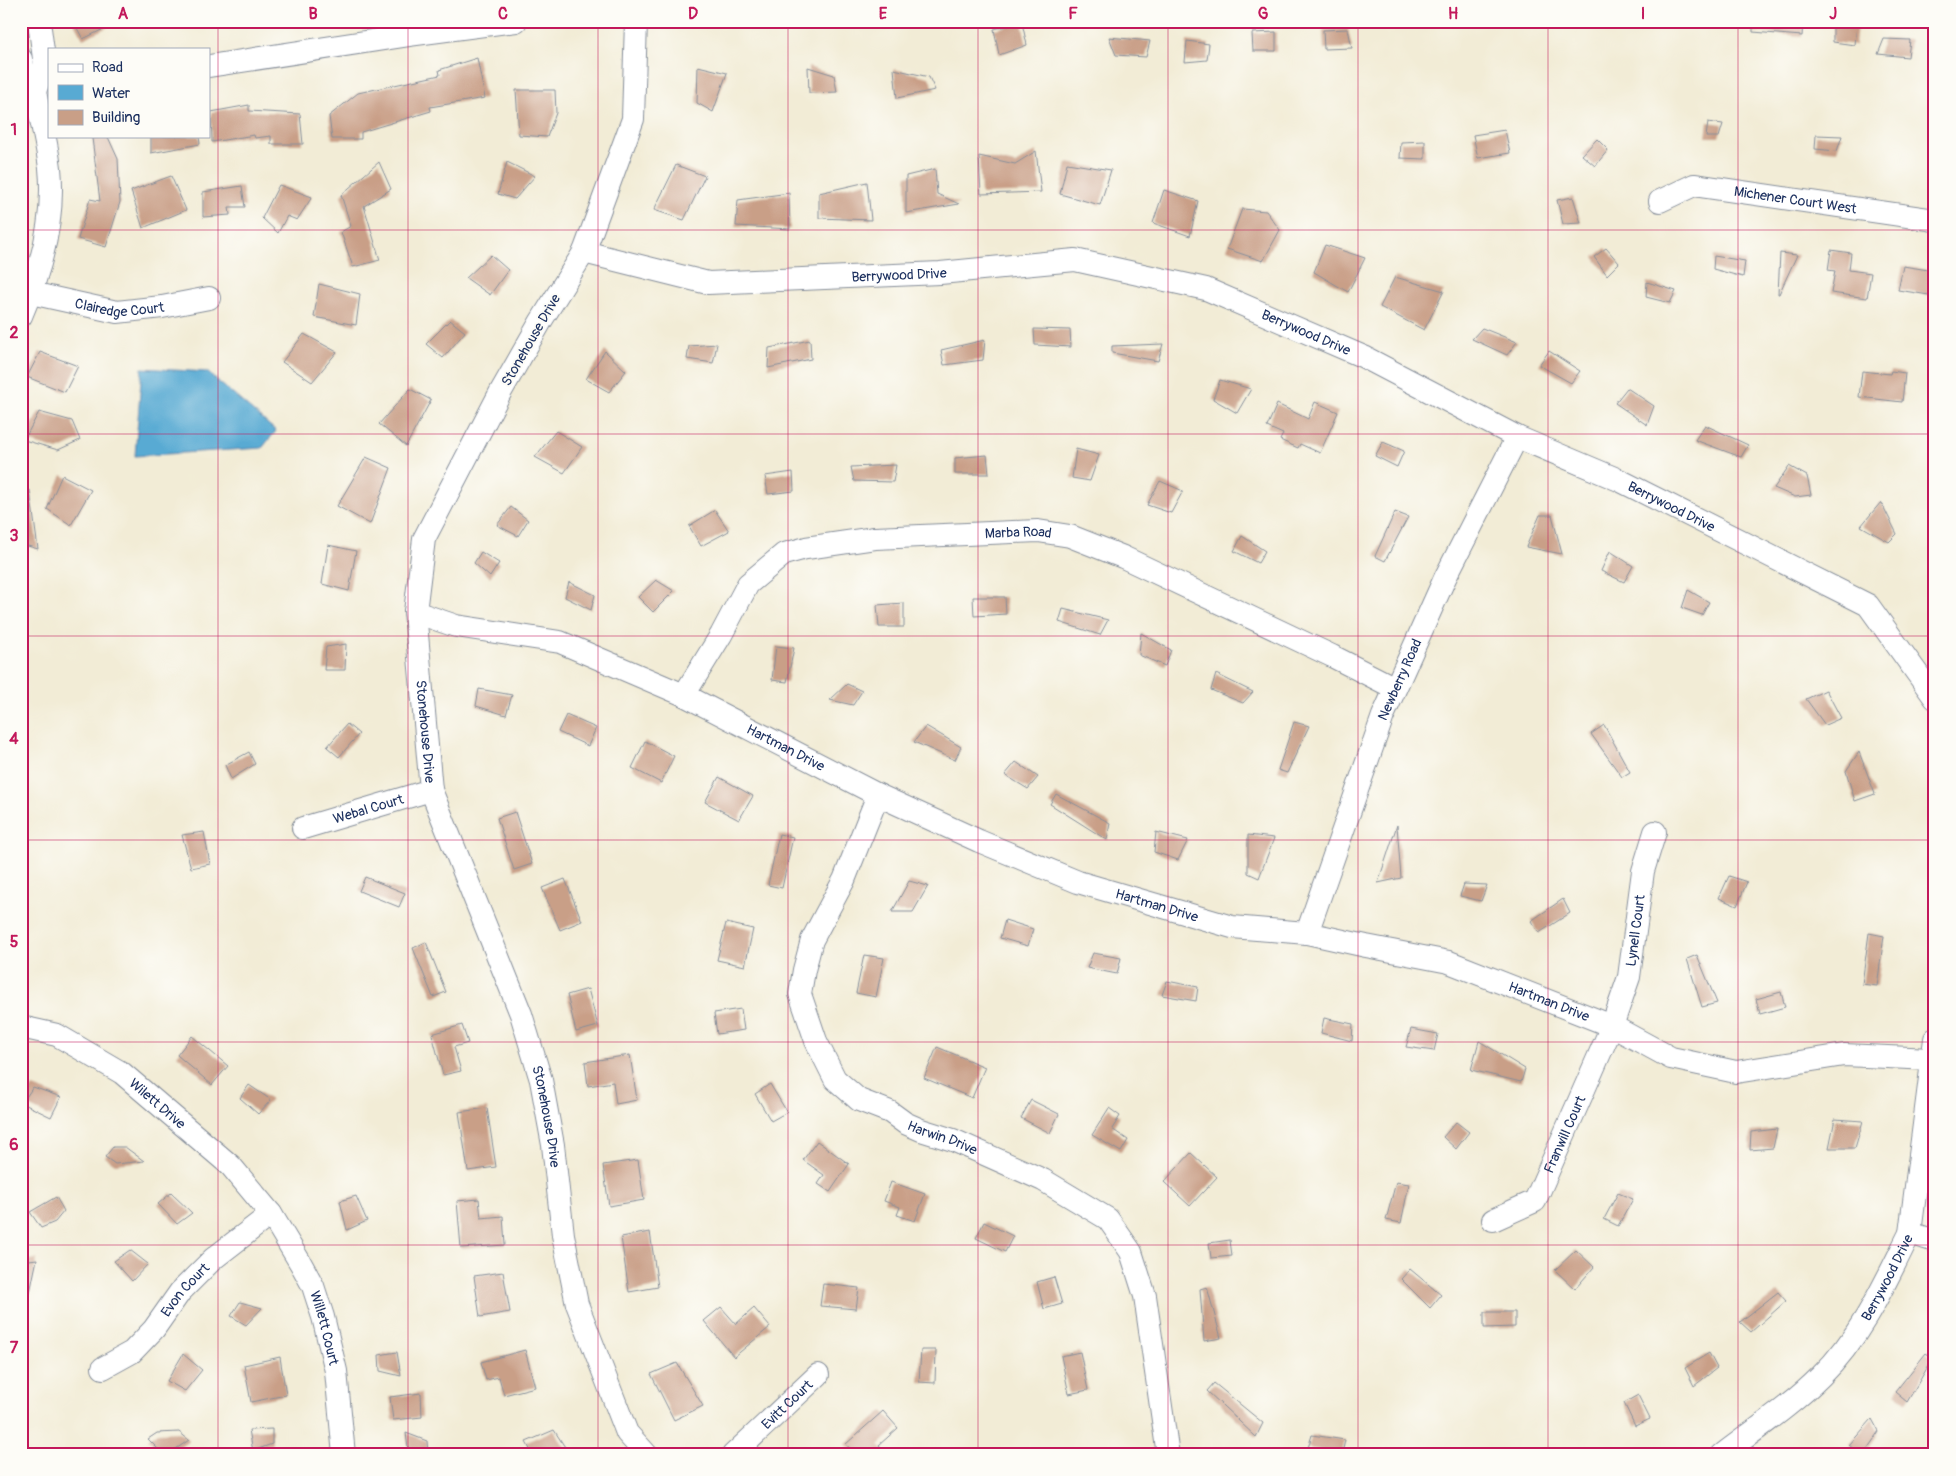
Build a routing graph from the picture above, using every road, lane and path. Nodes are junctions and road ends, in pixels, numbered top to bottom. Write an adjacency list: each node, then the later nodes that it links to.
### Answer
1 (39, 21): 7 (street)
2 (516, 21): 4 (street)
3 (636, 21): 10 (street, Stonehouse Drive)
4 (409, 28): 6 (street)
5 (21, 59): 7 (street)
6 (210, 66)
7 (35, 91): 11 (street)
8 (1660, 201): 9 (street, Michener Court West)
9 (1935, 220)
10 (584, 252): 14 (street, Berrywood Drive); 15 (street, Stonehouse Drive)
11 (26, 291): 12 (street, Clairedge Court); 13 (street)
12 (209, 298)
13 (21, 316)
14 (1517, 437): 16 (street, Newberry Road); 18 (street, Berrywood Drive)
15 (415, 612): 17 (street, Hartman Drive); 19 (street, Stonehouse Drive)
16 (1395, 688): 17 (street, Marba Road); 23 (street, Newberry Road)
17 (684, 695): 20 (street, Hartman Drive)
18 (1935, 698)
19 (431, 790): 21 (street, Webal Court); 34 (street, Stonehouse Drive)
20 (878, 795): 23 (street, Hartman Drive); 36 (street, Harwin Drive)
21 (304, 828)
22 (1655, 832): 24 (street, Lynell Court)
23 (1307, 933): 24 (street, Hartman Drive)
24 (1612, 1026): 26 (street, Hartman Drive); 28 (street, Franwill Court)
25 (21, 1027): 27 (street, Wilett Drive)
26 (1933, 1049): 29 (street, Berrywood Drive)
27 (271, 1214): 31 (street, Evon Court); 33 (street, Willett Court)
28 (1493, 1220)
29 (1910, 1233): 30 (street); 37 (street, Berrywood Drive)
30 (1935, 1241)
31 (103, 1368)
32 (818, 1375): 35 (street, Evitt Court)
33 (344, 1455)
34 (647, 1455)
35 (733, 1455)
36 (1168, 1455)
37 (1722, 1455)

